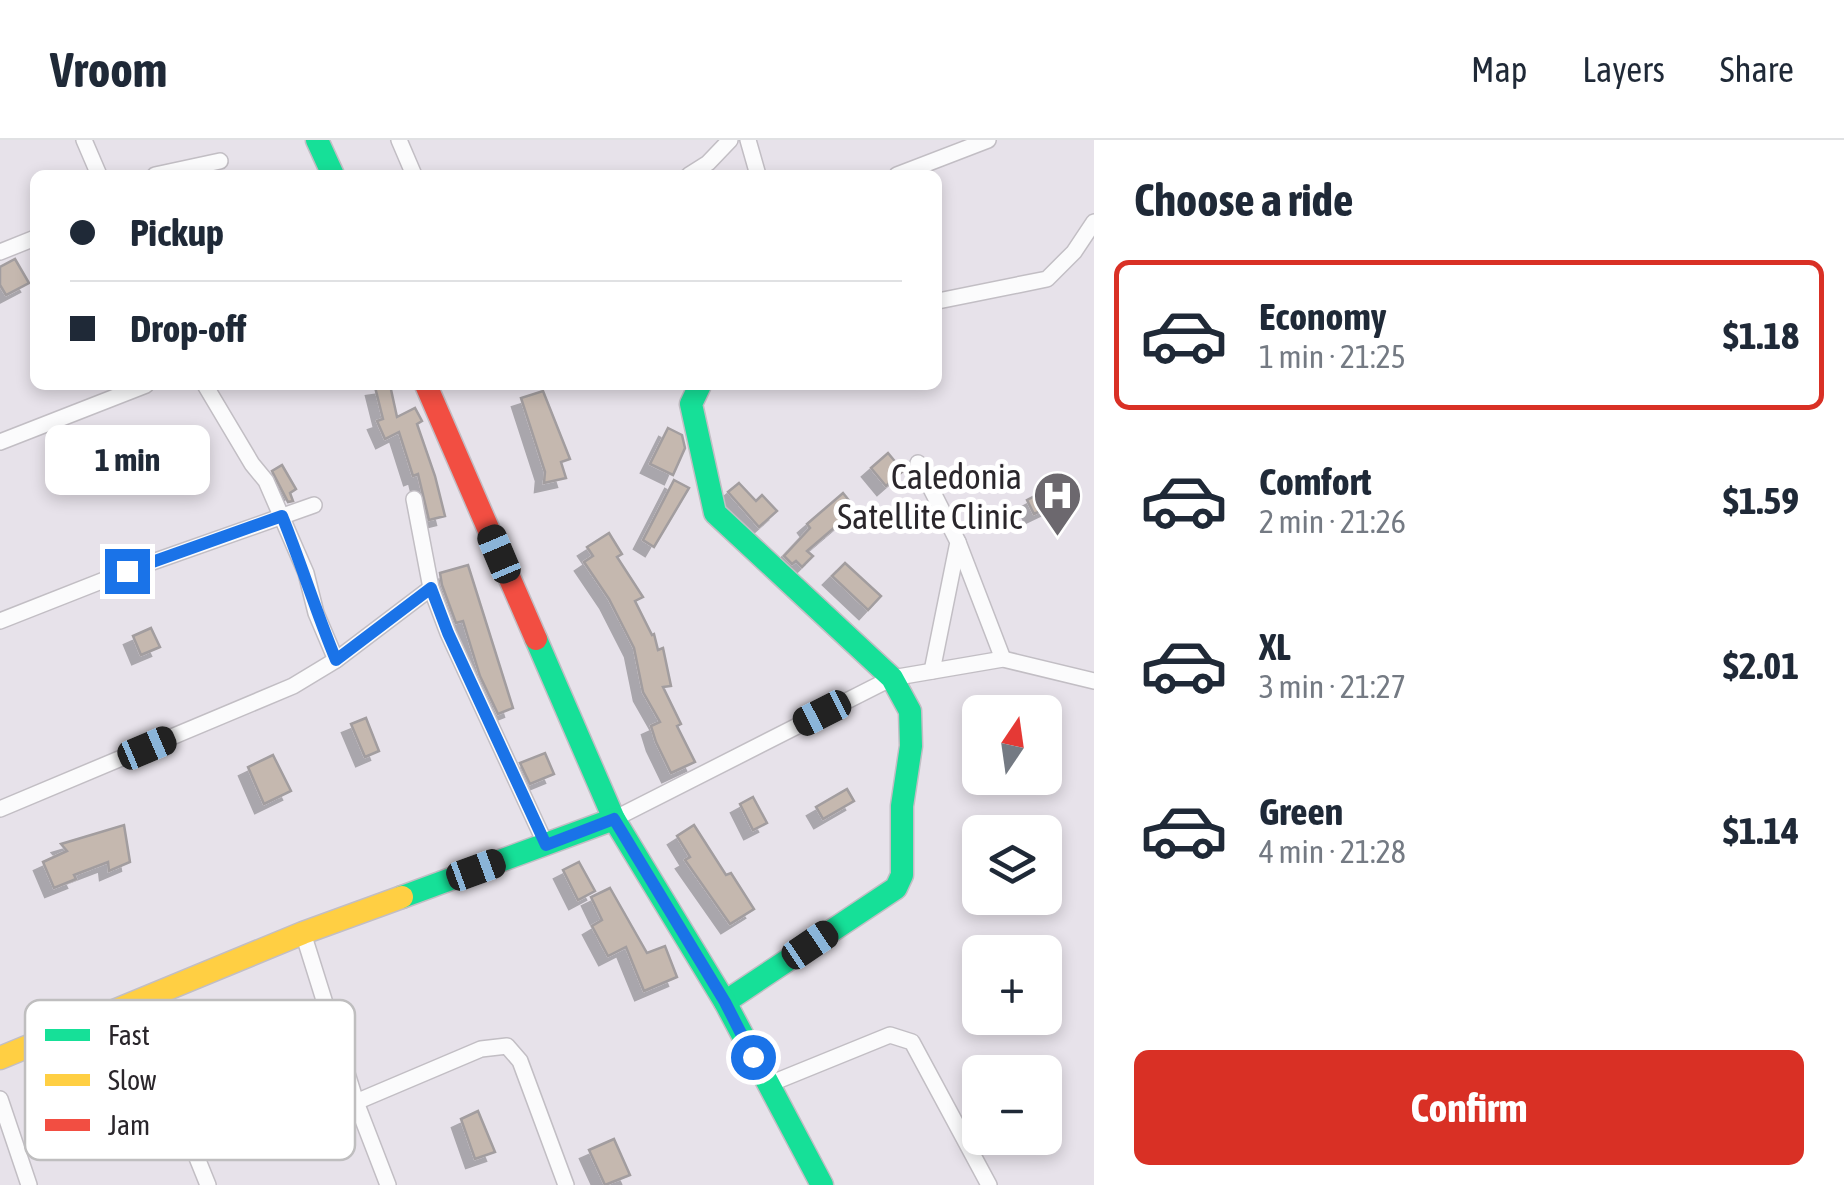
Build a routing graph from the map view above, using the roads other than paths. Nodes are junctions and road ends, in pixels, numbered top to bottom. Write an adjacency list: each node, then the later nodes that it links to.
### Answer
1 (84, 140): 9 (street)
2 (317, 140): 11 (street)
3 (400, 140): 12 (street)
4 (730, 140): 13 (street)
5 (748, 140): 14 (street)
6 (988, 140): 7 (street)
7 (954, 146): 15 (street)
8 (220, 161): 10 (street)
9 (97, 170)
10 (178, 170)
11 (330, 170)
12 (412, 170)
13 (697, 170)
14 (757, 170)
15 (907, 170)
16 (1094, 222): 19 (street)
17 (30, 240): 18 (street)
18 (0, 252)
19 (942, 300)
20 (133, 390): 24 (street)
21 (208, 390): 28 (street)
22 (428, 390): 38 (street)
23 (698, 390): 36 (street)
24 (0, 442)
25 (918, 463): 29 (street)
26 (414, 499): 30 (street)
27 (314, 505): 28 (street)
28 (282, 516): 31 (street); 33 (street)
29 (958, 542): 32 (street); 34 (street)
30 (431, 588): 33 (street); 39 (street)
31 (0, 621)
32 (1003, 659): 34 (street); 35 (street)
33 (336, 660): 37 (street)
34 (932, 671): 36 (street)
35 (1092, 675)
36 (892, 678): 38 (street); 43 (street)
37 (0, 809)
38 (614, 819): 39 (street); 43 (street)
39 (546, 845): 40 (street)
40 (303, 933): 41 (street); 42 (street)
41 (141, 1000)
42 (324, 1000)
43 (725, 1002): 46 (street)
44 (25, 1048): 45 (street)
45 (0, 1058)
46 (768, 1085): 55 (street); 56 (street)
47 (355, 1099): 49 (street)
48 (0, 1100): 51 (street)
49 (356, 1102): 53 (street); 54 (street)
50 (198, 1160): 52 (street)
51 (29, 1185)
52 (208, 1185)
53 (388, 1185)
54 (566, 1185)
55 (822, 1185)
56 (989, 1185)

